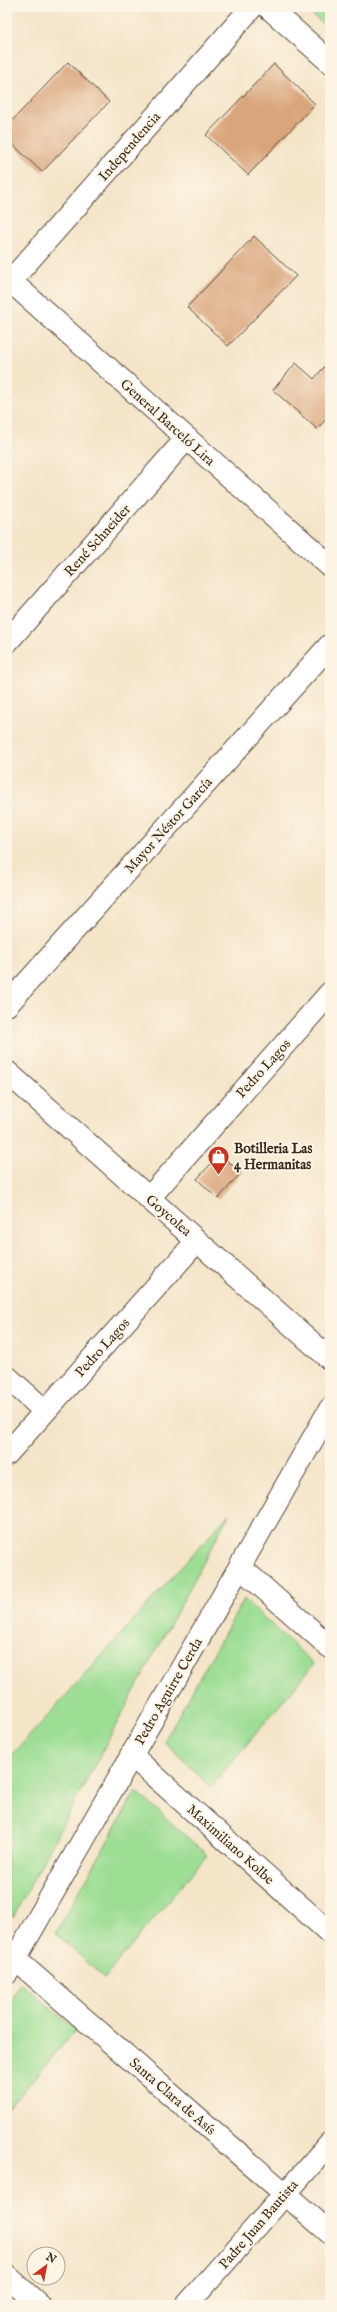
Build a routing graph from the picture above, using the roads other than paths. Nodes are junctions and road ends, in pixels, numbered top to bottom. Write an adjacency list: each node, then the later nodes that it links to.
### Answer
1 (252, 7): 4 (street, Independencia)
2 (268, 7): 3 (street)
3 (330, 62)
4 (8, 281): 5 (street, General Barceló Lira)
5 (187, 438): 6 (street, General Barceló Lira); 7 (street, René Schneider)
6 (330, 566)
7 (7, 642)
8 (330, 645): 10 (street, Mayor Néstor García)
9 (330, 993): 12 (street, Pedro Lagos)
10 (7, 1005)
11 (7, 1072): 12 (street, Goycolea)
12 (149, 1198): 13 (street, Goycolea)
13 (197, 1240): 14 (street, Goycolea); 17 (street, Pedro Lagos)
14 (330, 1359)
15 (7, 1377): 17 (street)
16 (330, 1409): 19 (street, Pedro Aguirre Cerda)
17 (45, 1411): 18 (street, Pedro Lagos)
18 (7, 1454)
19 (240, 1567): 20 (street); 21 (street, Pedro Aguirre Cerda)
20 (330, 1647)
21 (131, 1755): 22 (street, Maximiliano Kolbe); 23 (street, Pedro Aguirre Cerda)
22 (330, 1933)
23 (10, 1961): 25 (street, Santa Clara de Asís)
24 (330, 2143): 25 (street, Padre Juan Bautista)
25 (285, 2194): 26 (street, Santa Clara de Asís); 29 (street, Padre Juan Bautista)
26 (330, 2233)
27 (7, 2276): 28 (street)
28 (39, 2305)
29 (187, 2305)

